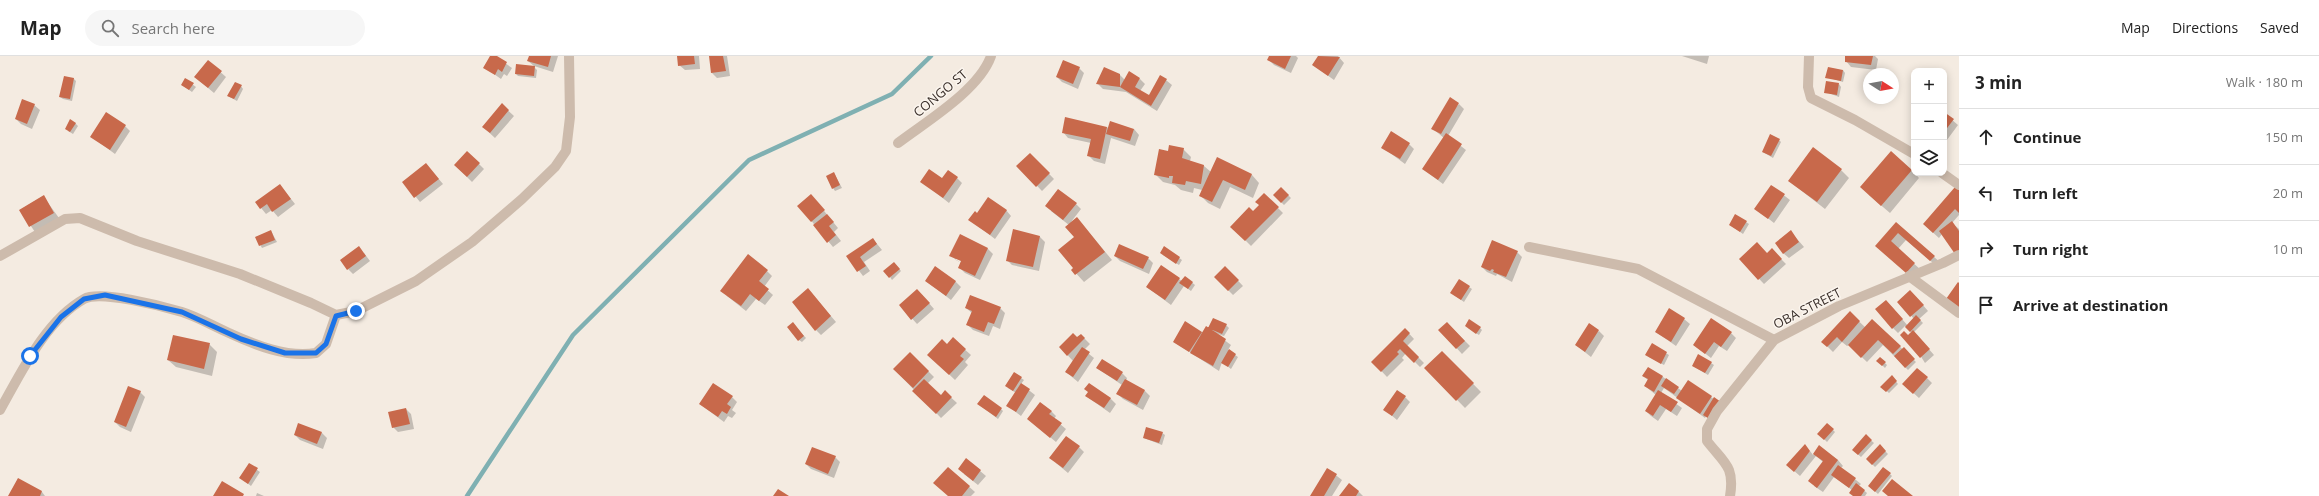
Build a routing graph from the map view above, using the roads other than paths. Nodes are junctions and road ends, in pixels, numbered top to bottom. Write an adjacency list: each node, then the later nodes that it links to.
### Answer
1 (569, 56): 13 (street)
2 (991, 56): 4 (street, CONGO ST)
3 (1809, 56): 5 (street)
4 (898, 143)
5 (1911, 152)
6 (1946, 176): 7 (street)
7 (1959, 185)
8 (1529, 247): 14 (street)
9 (1959, 254): 11 (street, OBA STREET)
10 (0, 256): 13 (street)
11 (1909, 276): 12 (street); 14 (street, OBA STREET)
12 (1959, 314)
13 (336, 316): 15 (street)
14 (1774, 340): 16 (street, OBA STREET)
15 (0, 410)
16 (1730, 496)

